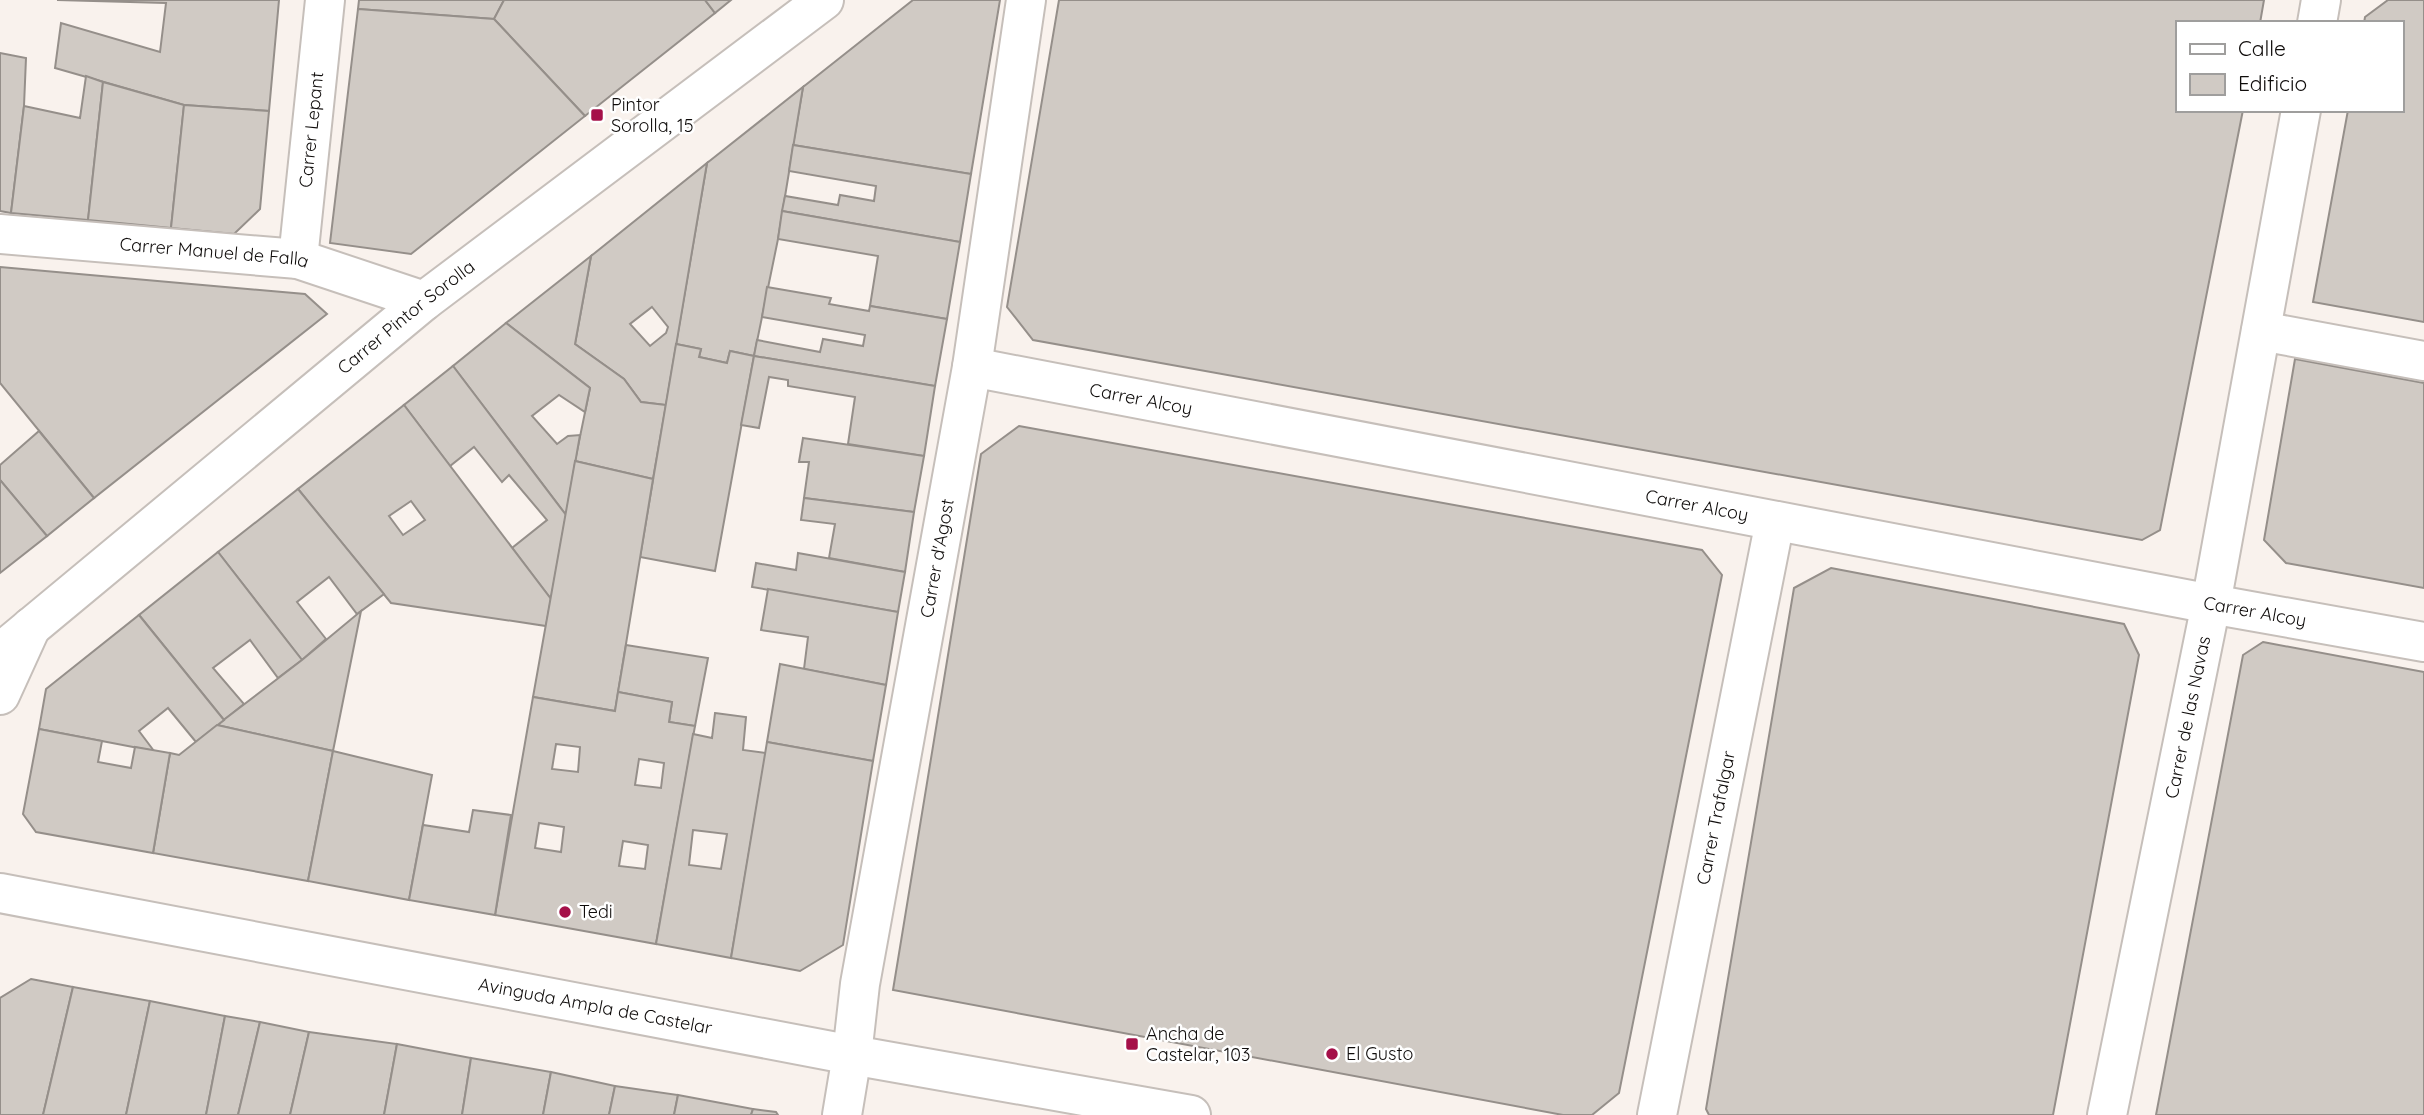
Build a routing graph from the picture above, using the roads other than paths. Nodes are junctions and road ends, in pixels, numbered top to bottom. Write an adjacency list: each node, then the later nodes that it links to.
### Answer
1 (325, 0): 8 (street, Carrer Lepant)
2 (824, 0): 9 (street, Carrer Pintor Sorolla)
3 (1026, 0): 12 (street, Carrer d'Agost)
4 (2321, 0): 5 (street)
5 (2317, 21)
6 (2301, 112): 10 (street, Carrer de las Navas)
7 (0, 234): 8 (street, Carrer Manuel de Falla)
8 (298, 259): 9 (street, Carrer Manuel de Falla)
9 (424, 301): 15 (street, Carrer Pintor Sorolla)
10 (2261, 331): 11 (street); 14 (street, Carrer de las Navas)
11 (2424, 361)
12 (972, 367): 13 (street, Carrer Alcoy); 20 (street, Carrer d'Agost)
13 (1775, 521): 14 (street, Carrer Alcoy); 23 (street, Carrer Trafalgar)
14 (2211, 604): 16 (street, Carrer Alcoy); 24 (street, Carrer de las Navas)
15 (31, 627): 17 (street, Carrer Pintor Sorolla); 18 (street)
16 (2424, 642)
17 (0, 653)
18 (0, 695)
19 (0, 893): 20 (street, Avinguda Ampla de Castelar)
20 (852, 1055): 21 (street, Carrer d'Agost); 22 (street, Avinguda Ampla de Castelar)
21 (842, 1115)
22 (1191, 1115)
23 (1657, 1115)
24 (2107, 1115)

